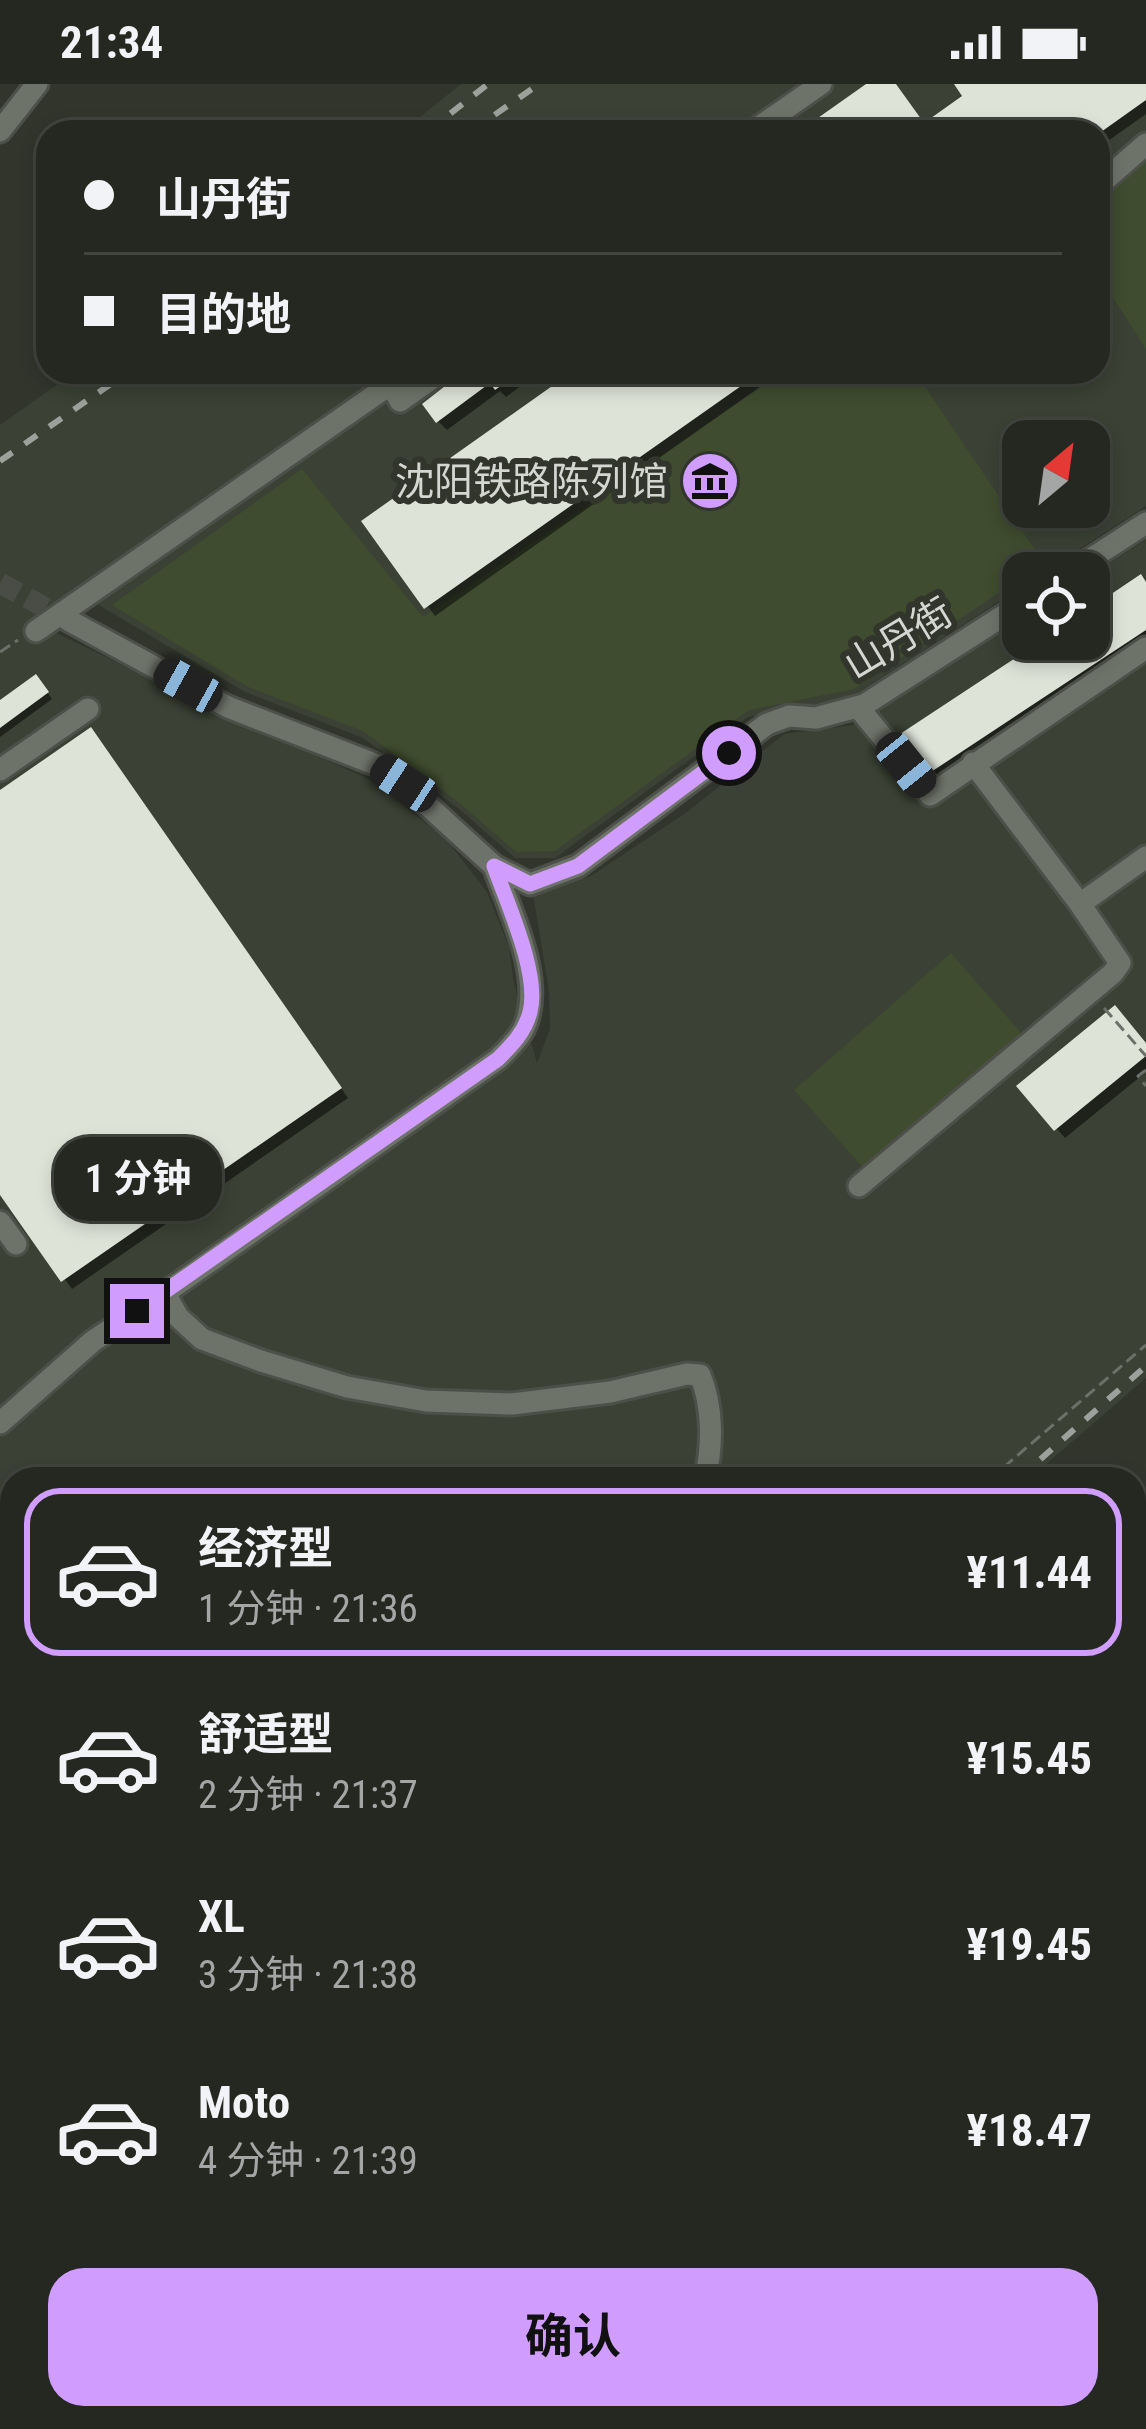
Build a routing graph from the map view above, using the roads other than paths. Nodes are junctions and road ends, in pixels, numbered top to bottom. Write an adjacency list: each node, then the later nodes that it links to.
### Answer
1 (37, 84): 4 (street)
2 (821, 84): 3 (street)
3 (769, 120)
4 (0, 131)
5 (1146, 144): 6 (street)
6 (1110, 176)
7 (390, 384): 14 (street)
8 (399, 384): 9 (street)
9 (423, 384)
10 (1146, 524): 11 (street)
11 (1102, 552)
12 (1002, 616): 16 (street, 山丹街)
13 (68, 620): 21 (street)
14 (36, 631)
15 (1146, 648): 18 (street)
16 (858, 707): 18 (street); 21 (street, 山丹街)
17 (88, 709): 19 (street)
18 (973, 764): 22 (street)
19 (0, 770)
20 (1146, 857): 22 (street)
21 (494, 866): 26 (street)
22 (1080, 904): 23 (street)
23 (859, 1186)
24 (0, 1222): 25 (street)
25 (16, 1244)
26 (165, 1293): 27 (street); 28 (street)
27 (0, 1423)
28 (708, 1467)

